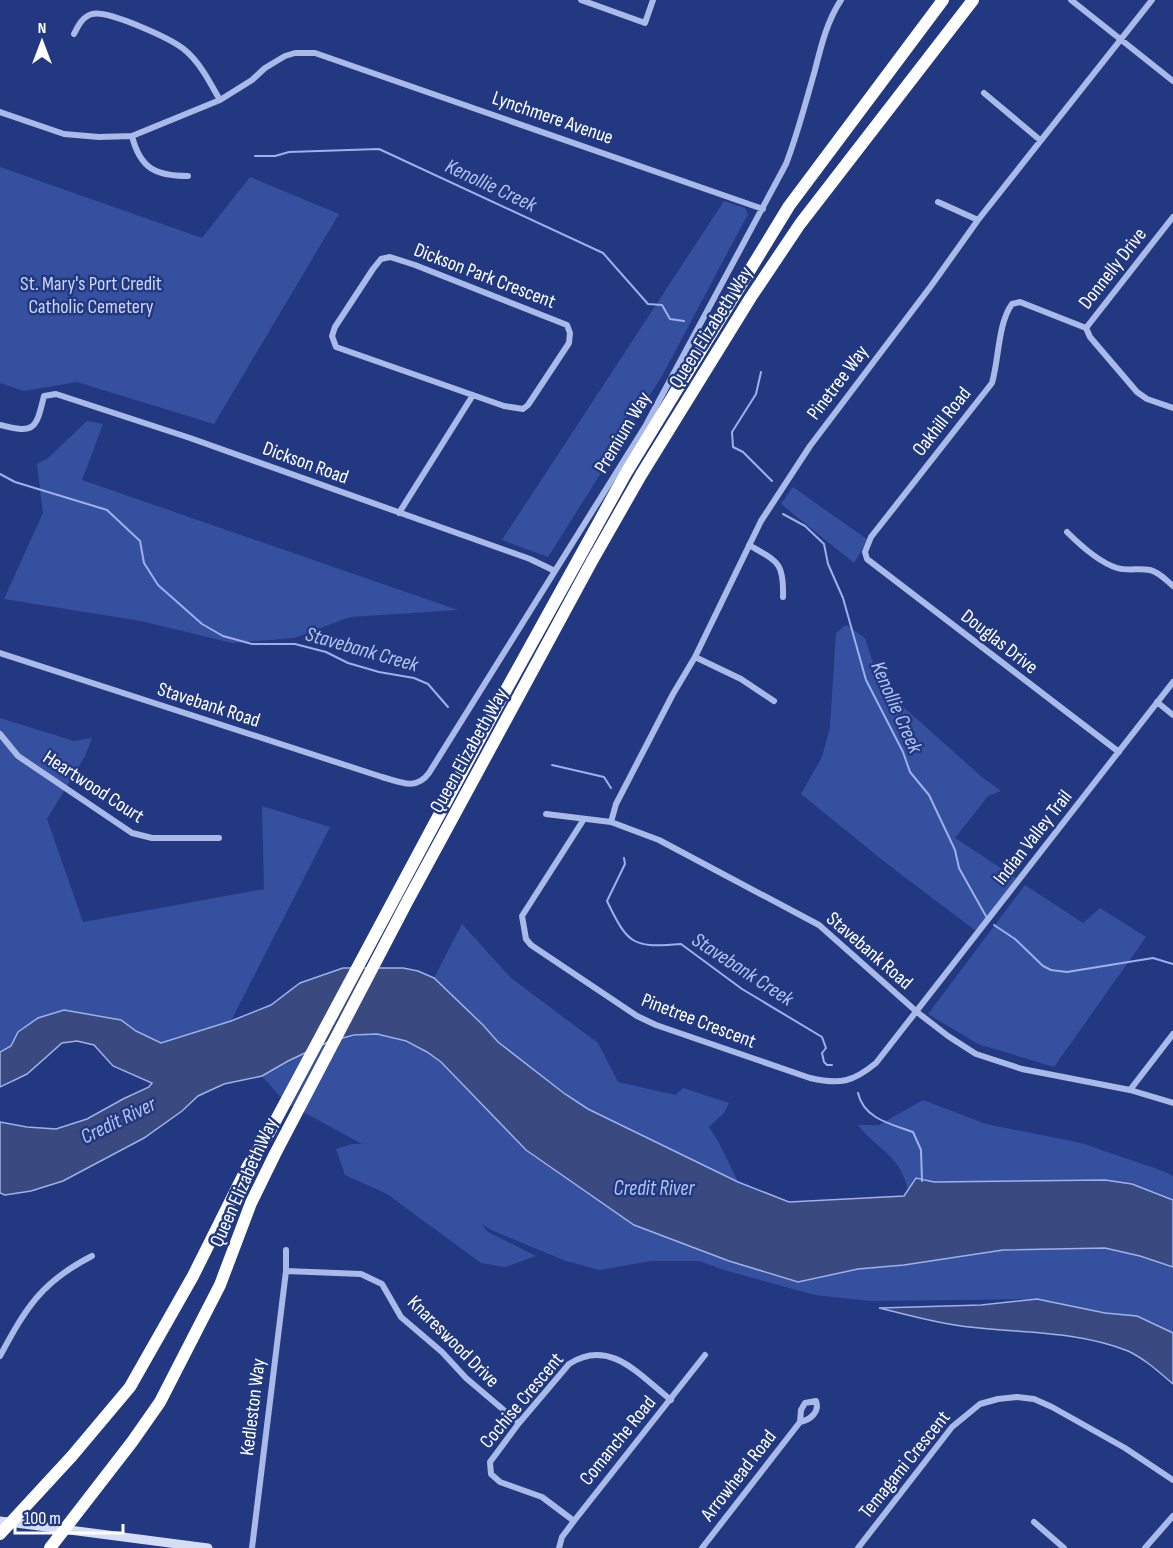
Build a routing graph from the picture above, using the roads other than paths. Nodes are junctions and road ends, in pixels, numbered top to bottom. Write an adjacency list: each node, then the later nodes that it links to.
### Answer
1 (581, 0): 2 (street)
2 (654, 0)
3 (841, 0): 20 (street, Premium Way)
4 (943, 0): 47 (highway, Queen Elizabeth Way)
5 (973, 0): 9 (highway, Queen Elizabeth Way)
6 (980, 0): 9 (highway)
7 (1071, 0): 11 (street)
8 (1152, 0): 11 (street, Pinetree Way)
9 (961, 17): 47 (highway, Queen Elizabeth Way)
10 (74, 34): 14 (street)
11 (1121, 40): 12 (street); 17 (street, Pinetree Way)
12 (1173, 81)
13 (984, 93): 17 (street)
14 (220, 100): 16 (street, Lynchmere Avenue); 20 (street, Lynchmere Avenue)
15 (0, 112): 16 (street)
16 (132, 136): 18 (street)
17 (1040, 140): 22 (street, Pinetree Way)
18 (188, 176)
19 (938, 201): 22 (street)
20 (763, 208): 31 (street, Premium Way)
21 (1173, 218): 23 (street, Donnelly Drive)
22 (978, 220): 29 (street, Pinetree Way)
23 (1086, 328): 25 (street, Donnelly Drive); 30 (street, Oakhill Road)
24 (473, 395): 24 (street, Dickson Park Crescent); 27 (street)
25 (1173, 408)
26 (0, 424): 27 (street, Dickson Road)
27 (399, 513): 31 (street, Dickson Road)
28 (1067, 532): 32 (street)
29 (749, 545): 33 (street); 35 (street, Pinetree Way)
30 (865, 552): 41 (street, Douglas Drive)
31 (555, 571): 42 (street, Premium Way)
32 (1173, 586)
33 (783, 597)
34 (0, 653): 42 (street, Stavebank Road)
35 (695, 657): 37 (street); 45 (street, Pinetree Way)
36 (1173, 682): 38 (street, Indian Valley Trail)
37 (774, 701)
38 (1157, 702): 39 (street); 41 (street, Indian Valley Trail)
39 (1173, 715)
40 (0, 734): 46 (street, Heartwood Court)
41 (1119, 752): 48 (street, Indian Valley Trail)
42 (408, 785)
43 (546, 814): 44 (street, Stavebank Road)
44 (584, 819): 45 (street, Stavebank Road); 48 (street, Pinetree Crescent)
45 (611, 822): 48 (street, Stavebank Road)
46 (219, 838)
47 (401, 899): 65 (highway, Queen Elizabeth Way); 66 (highway, Queen Elizabeth Way)
48 (916, 1012): 50 (street, Stavebank Road)
49 (1173, 1034): 50 (street)
50 (1130, 1090): 51 (street, Stavebank Road)
51 (1173, 1102)
52 (286, 1250): 54 (street)
53 (92, 1256): 56 (street)
54 (286, 1271): 59 (street, Knareswood Drive); 68 (street, Kedleston Way)
55 (705, 1355): 57 (street, Comanche Road)
56 (0, 1356)
57 (671, 1400): 59 (street, Cochise Crescent); 63 (street, Comanche Road)
58 (800, 1422): 70 (street, Arrowhead Road)
59 (519, 1423): 63 (street, Cochise Crescent)
60 (1173, 1480): 71 (street, Temagami Crescent)
61 (1173, 1515): 73 (street)
62 (0, 1521): 67 (main road)
63 (574, 1521): 69 (street, Comanche Road)
64 (1034, 1522): 72 (street)
65 (0, 1534)
66 (50, 1547)
67 (208, 1548)
68 (252, 1548)
69 (559, 1548)
70 (702, 1548)
71 (858, 1548)
72 (1064, 1548)
73 (1145, 1548)

